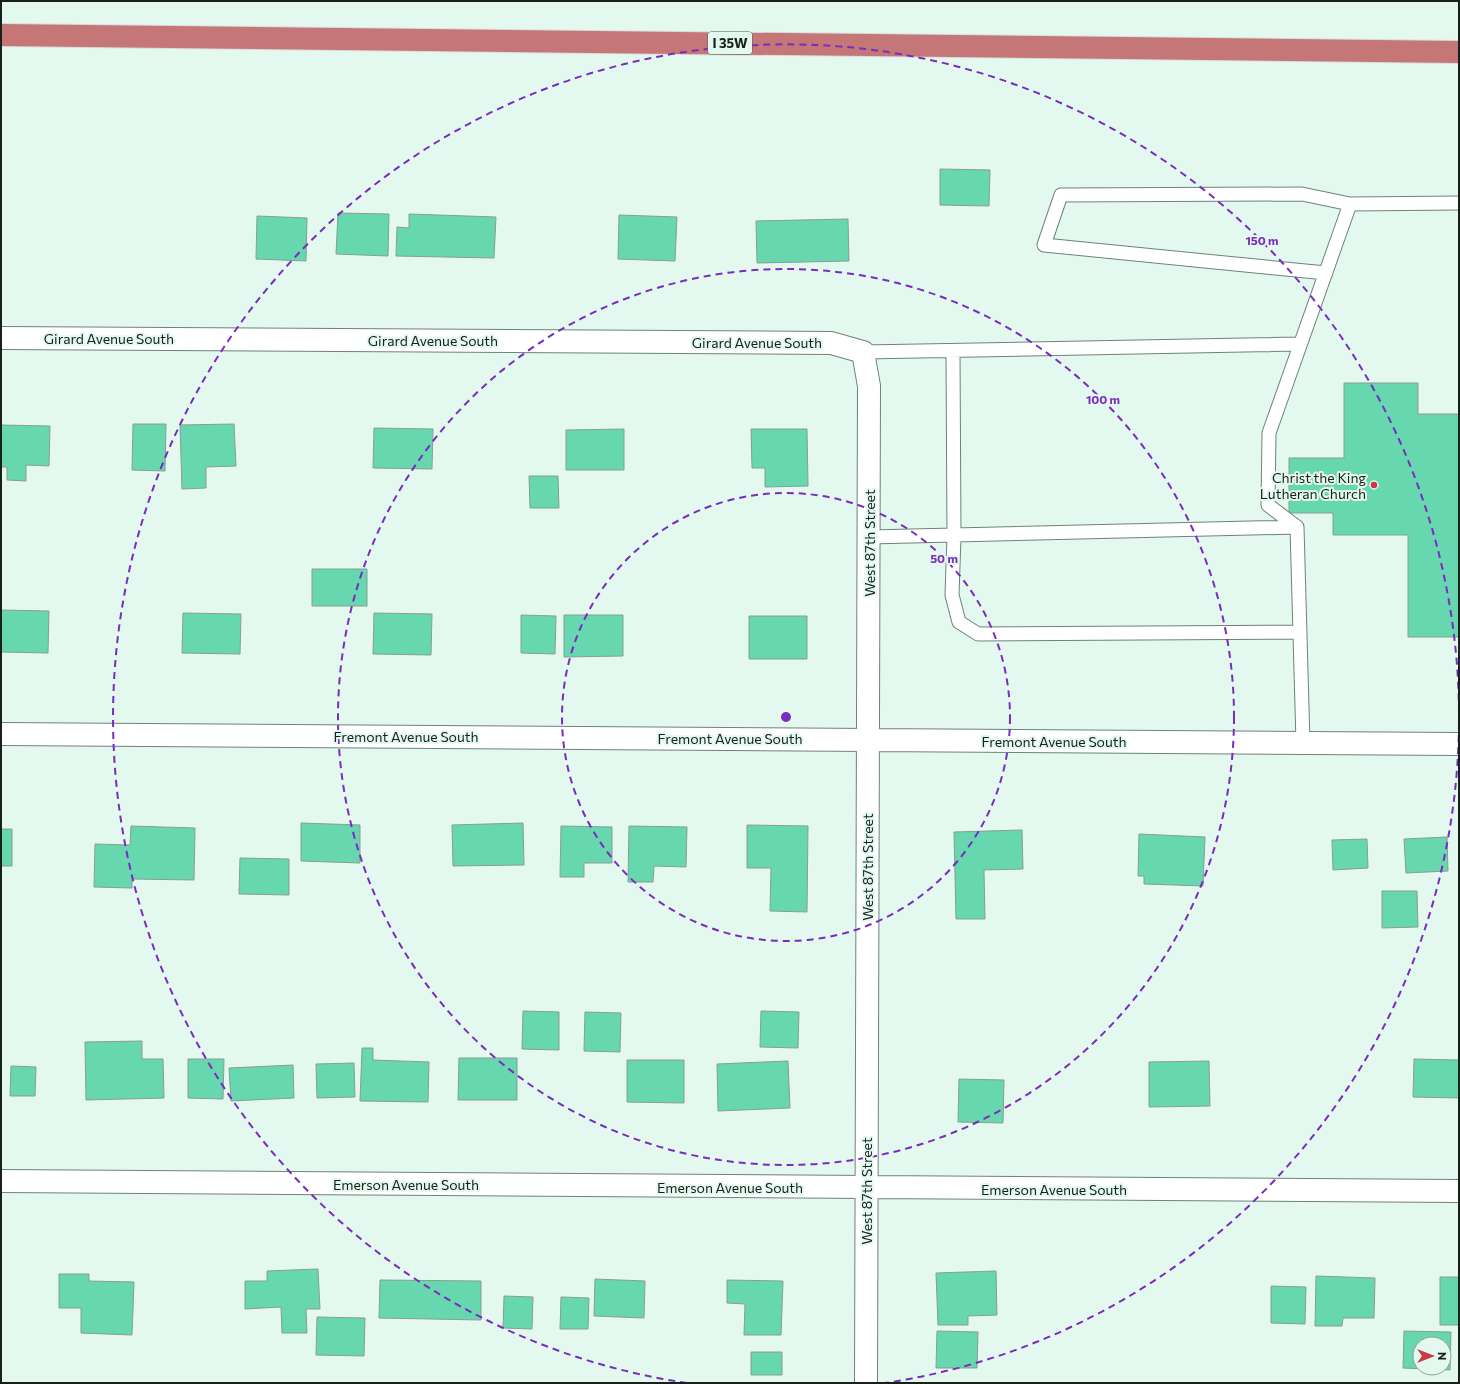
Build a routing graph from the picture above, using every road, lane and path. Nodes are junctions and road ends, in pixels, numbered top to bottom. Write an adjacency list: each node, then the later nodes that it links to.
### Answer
1 (1, 35): 2 (highway, I 35W)
2 (1459, 52)
3 (1459, 203): 4 (lane)
4 (1350, 204): 5 (lane); 5 (lane)
5 (1326, 273): 7 (lane)
6 (1, 338): 8 (street, Girard Avenue South)
7 (1300, 344): 9 (lane); 10 (lane)
8 (863, 352): 9 (lane); 12 (street, West 87th Street)
9 (952, 352): 11 (lane)
10 (1297, 527): 11 (lane); 13 (lane)
11 (954, 536): 12 (lane); 13 (lane)
12 (869, 537): 15 (street, West 87th Street)
13 (1300, 632): 16 (lane)
14 (1, 734): 15 (street, Fremont Avenue South)
15 (868, 739): 16 (street, Fremont Avenue South); 19 (street, West 87th Street)
16 (1303, 743): 17 (street, Fremont Avenue South)
17 (1459, 744)
18 (1, 1181): 19 (street, Emerson Avenue South)
19 (866, 1188): 20 (street, Emerson Avenue South); 21 (street, West 87th Street)
20 (1459, 1191)
21 (866, 1383)

